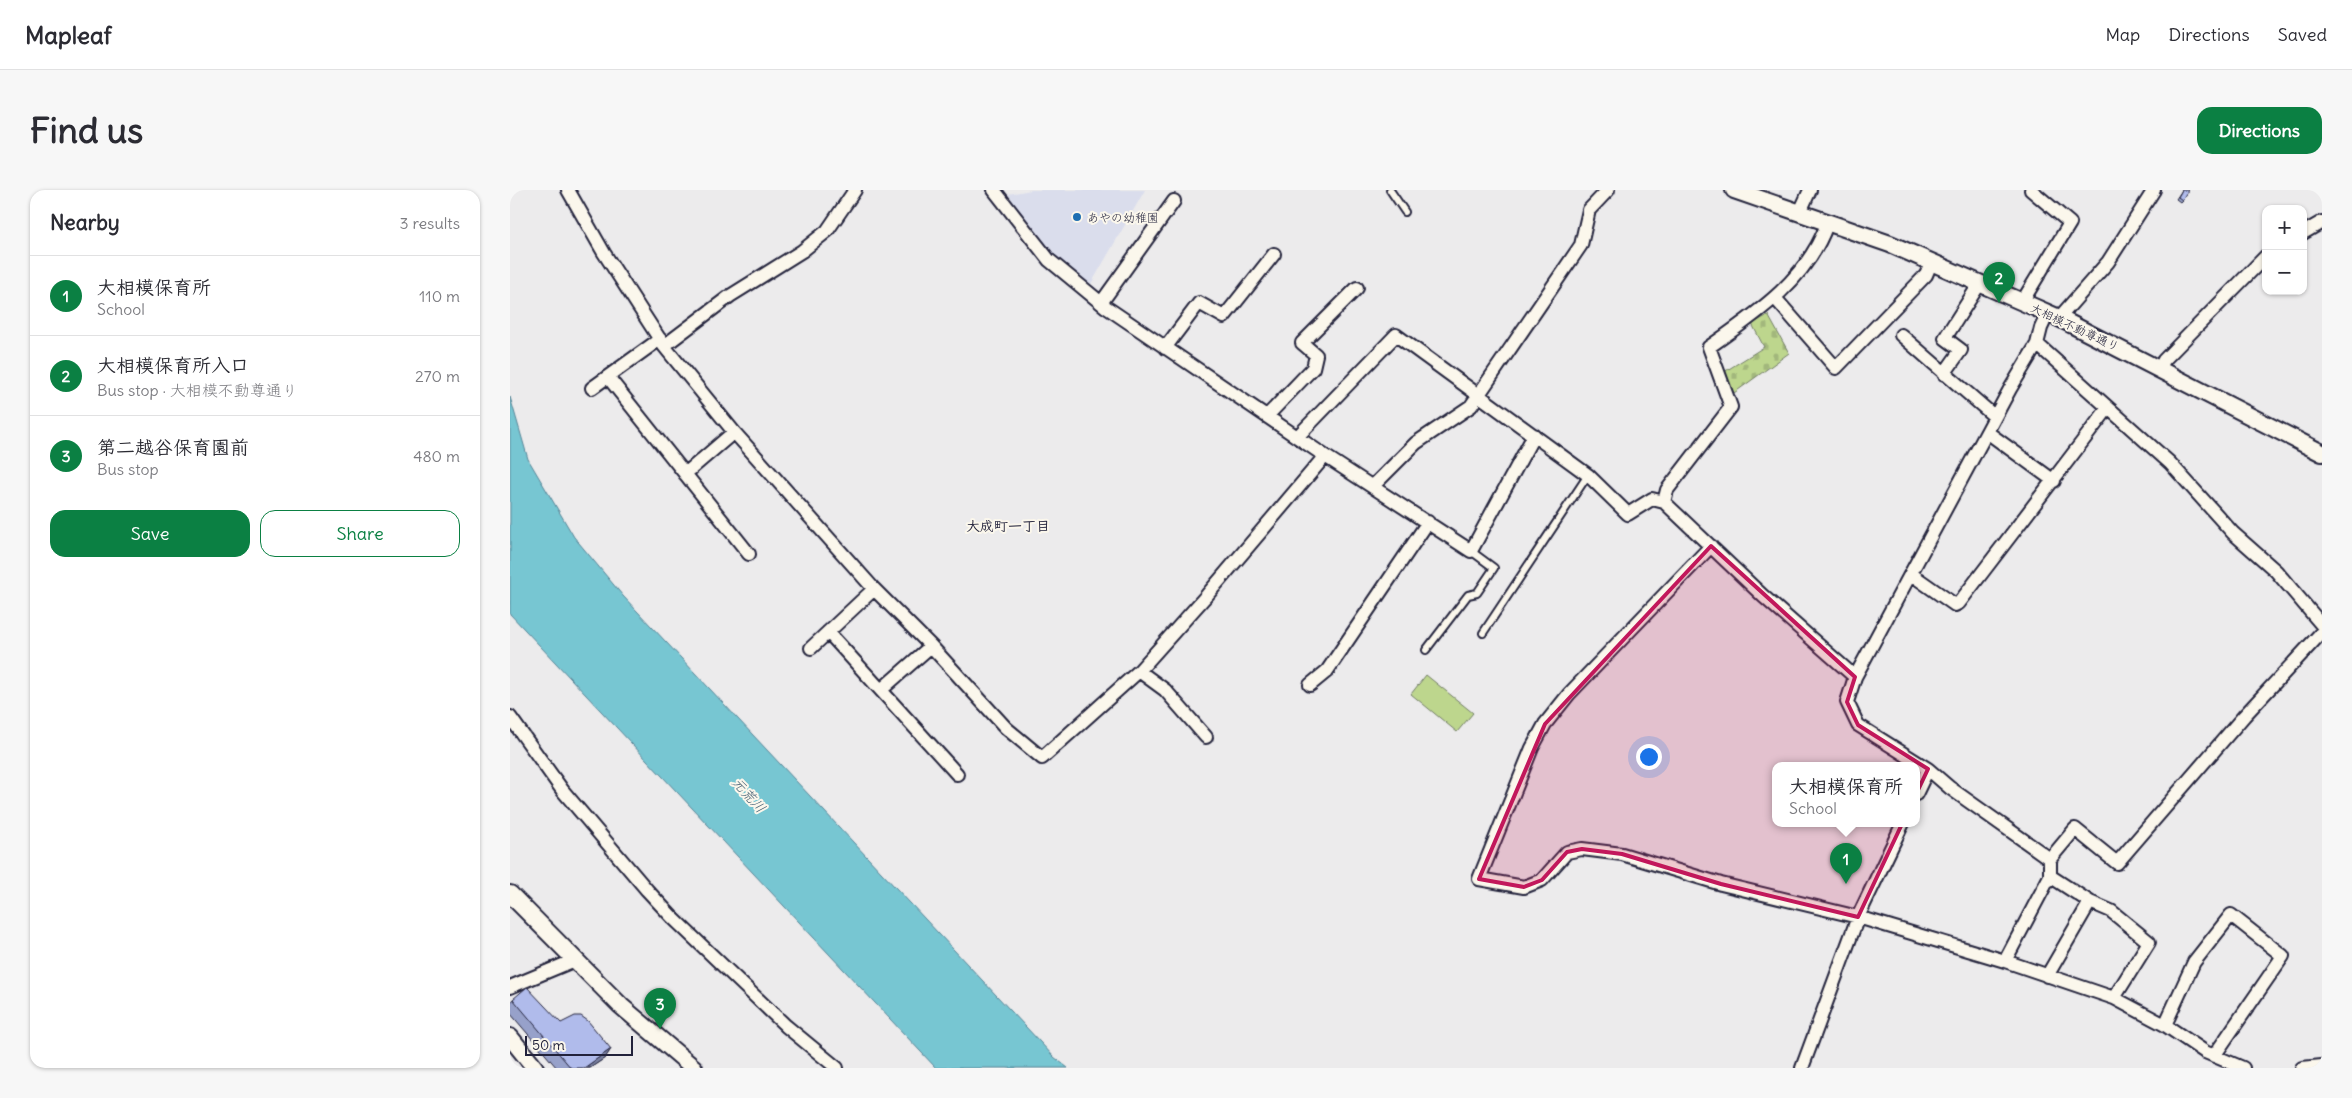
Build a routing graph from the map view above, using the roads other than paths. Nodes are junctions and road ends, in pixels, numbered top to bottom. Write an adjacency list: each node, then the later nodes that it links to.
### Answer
1 (568, 190): 26 (street)
2 (855, 190): 26 (street)
3 (1390, 190): 11 (lane)
4 (1608, 190): 33 (street)
5 (1734, 190): 12 (street, 大相模不動尊通り)
6 (1810, 190): 12 (street)
7 (2031, 190): 22 (street)
8 (2154, 190): 24 (street)
9 (998, 191): 23 (street)
10 (1174, 201): 23 (street)
11 (1405, 212)
12 (1799, 214): 14 (street, 大相模不動尊通り)
13 (2322, 222): 15 (street)
14 (1827, 224): 18 (street, 大相模不動尊通り); 21 (street)
15 (2307, 231)
16 (1274, 254): 28 (street)
17 (2262, 260): 29 (street)
18 (1932, 261): 19 (street, 大相模不動尊通り); 21 (street)
19 (1980, 284): 22 (street, 大相模不動尊通り); 30 (street)
20 (1357, 288): 35 (street)
21 (1775, 298): 47 (street)
22 (2022, 302): 24 (street, 大相模不動尊通り)
23 (1101, 303): 28 (street)
24 (2054, 316): 27 (street); 29 (street, 大相模不動尊通り)
25 (1901, 335): 30 (street)
26 (662, 342): 31 (street); 37 (street)
27 (2038, 344): 34 (street); 36 (street)
28 (1165, 348): 35 (street)
29 (2159, 369): 41 (street, 大相模不動尊通り)
30 (1944, 374): 36 (street)
31 (608, 377): 32 (street); 43 (street)
32 (592, 388)
33 (1478, 396): 39 (street); 40 (street); 46 (street)
34 (2108, 408): 45 (street); 54 (street)
35 (1268, 416): 40 (street)
36 (1995, 417): 38 (street)
37 (734, 432): 43 (street); 53 (street)
38 (1987, 432): 45 (street); 52 (street)
39 (1534, 435): 44 (street); 50 (street)
40 (1298, 436): 42 (street)
41 (2322, 453)
42 (1325, 456): 46 (street); 61 (street)
43 (685, 474): 51 (street)
44 (1588, 475): 47 (street); 57 (lane)
45 (2054, 481): 52 (street)
46 (1373, 486): 48 (street)
47 (1664, 502): 49 (street)
48 (1428, 522): 50 (street); 63 (street)
49 (1711, 546): 62 (street); 77 (street)
50 (1471, 551): 60 (lane)
51 (749, 554)
52 (1911, 574): 62 (street)
53 (874, 589): 55 (street); 58 (street)
54 (2322, 625)
55 (828, 632): 59 (street); 64 (street)
56 (2322, 632): 73 (street)
57 (1483, 633)
58 (931, 646): 61 (street); 64 (street)
59 (811, 648)
60 (1426, 650)
61 (1139, 671): 66 (street)
62 (1855, 677): 67 (street)
63 (1310, 685)
64 (880, 690): 70 (street)
65 (510, 717): 89 (street)
66 (1206, 736)
67 (1917, 762)
68 (1920, 764): 69 (street)
69 (1928, 769): 71 (street); 73 (street)
70 (957, 774)
71 (1920, 786)
72 (1901, 827): 77 (street)
73 (2050, 859): 74 (street)
74 (2050, 876): 76 (street); 79 (street)
75 (510, 894): 78 (street)
76 (2090, 902): 80 (street); 82 (street)
77 (1858, 917): 79 (street); 90 (street)
78 (575, 960): 81 (street); 88 (street)
79 (2005, 961): 80 (street)
80 (2047, 976): 82 (street)
81 (510, 987)
82 (2114, 998): 83 (street)
83 (2165, 1025): 85 (street); 85 (street)
84 (510, 1037): 87 (street)
85 (2214, 1056): 91 (street)
86 (2322, 1066): 92 (street)
87 (535, 1068)
88 (694, 1068)
89 (837, 1068)
90 (1802, 1068)
91 (2243, 1068)
92 (2302, 1068)

